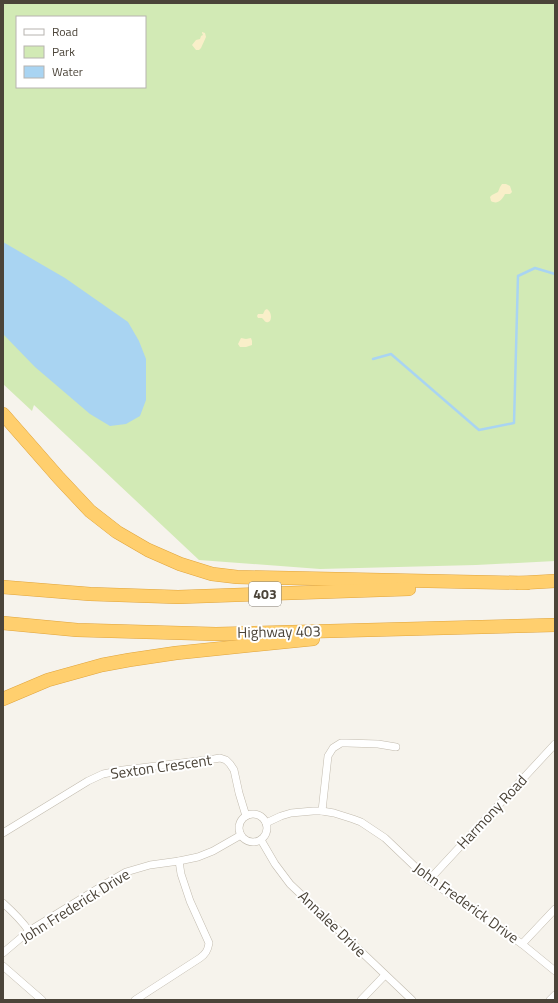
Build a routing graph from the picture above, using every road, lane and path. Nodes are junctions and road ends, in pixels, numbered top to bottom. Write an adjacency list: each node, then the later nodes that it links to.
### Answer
1 (3, 414): 3 (highway)
2 (555, 581): 3 (highway, 403)
3 (527, 583): 4 (highway, 403)
4 (3, 587)
5 (3, 623): 7 (highway, Highway 403)
6 (555, 625): 7 (highway, Highway 403)
7 (393, 630): 8 (highway)
8 (3, 699)
9 (555, 744): 18 (street, Harmony Road)
10 (396, 747): 11 (street)
11 (322, 811): 13 (street, John Frederick Drive); 18 (street, John Frederick Drive)
12 (246, 816): 13 (street); 14 (street, Sexton Crescent); 15 (street)
13 (266, 823): 16 (street)
14 (3, 833)
15 (241, 835): 16 (street); 17 (street, John Frederick Drive)
16 (261, 840): 26 (street, Annalee Drive)
17 (179, 862): 21 (street, John Frederick Drive); 29 (street)
18 (429, 880): 22 (street, John Frederick Drive)
19 (3, 903): 21 (street)
20 (555, 909): 22 (street)
21 (29, 932): 23 (street, John Frederick Drive)
22 (522, 944): 25 (street, John Frederick Drive)
23 (3, 954)
24 (3, 966): 28 (street)
25 (555, 971)
26 (385, 975): 30 (street); 31 (street, Annalee Drive)
27 (555, 995): 32 (street)
28 (42, 1000)
29 (135, 1000)
30 (361, 1000)
31 (412, 1000)
32 (550, 1000)

